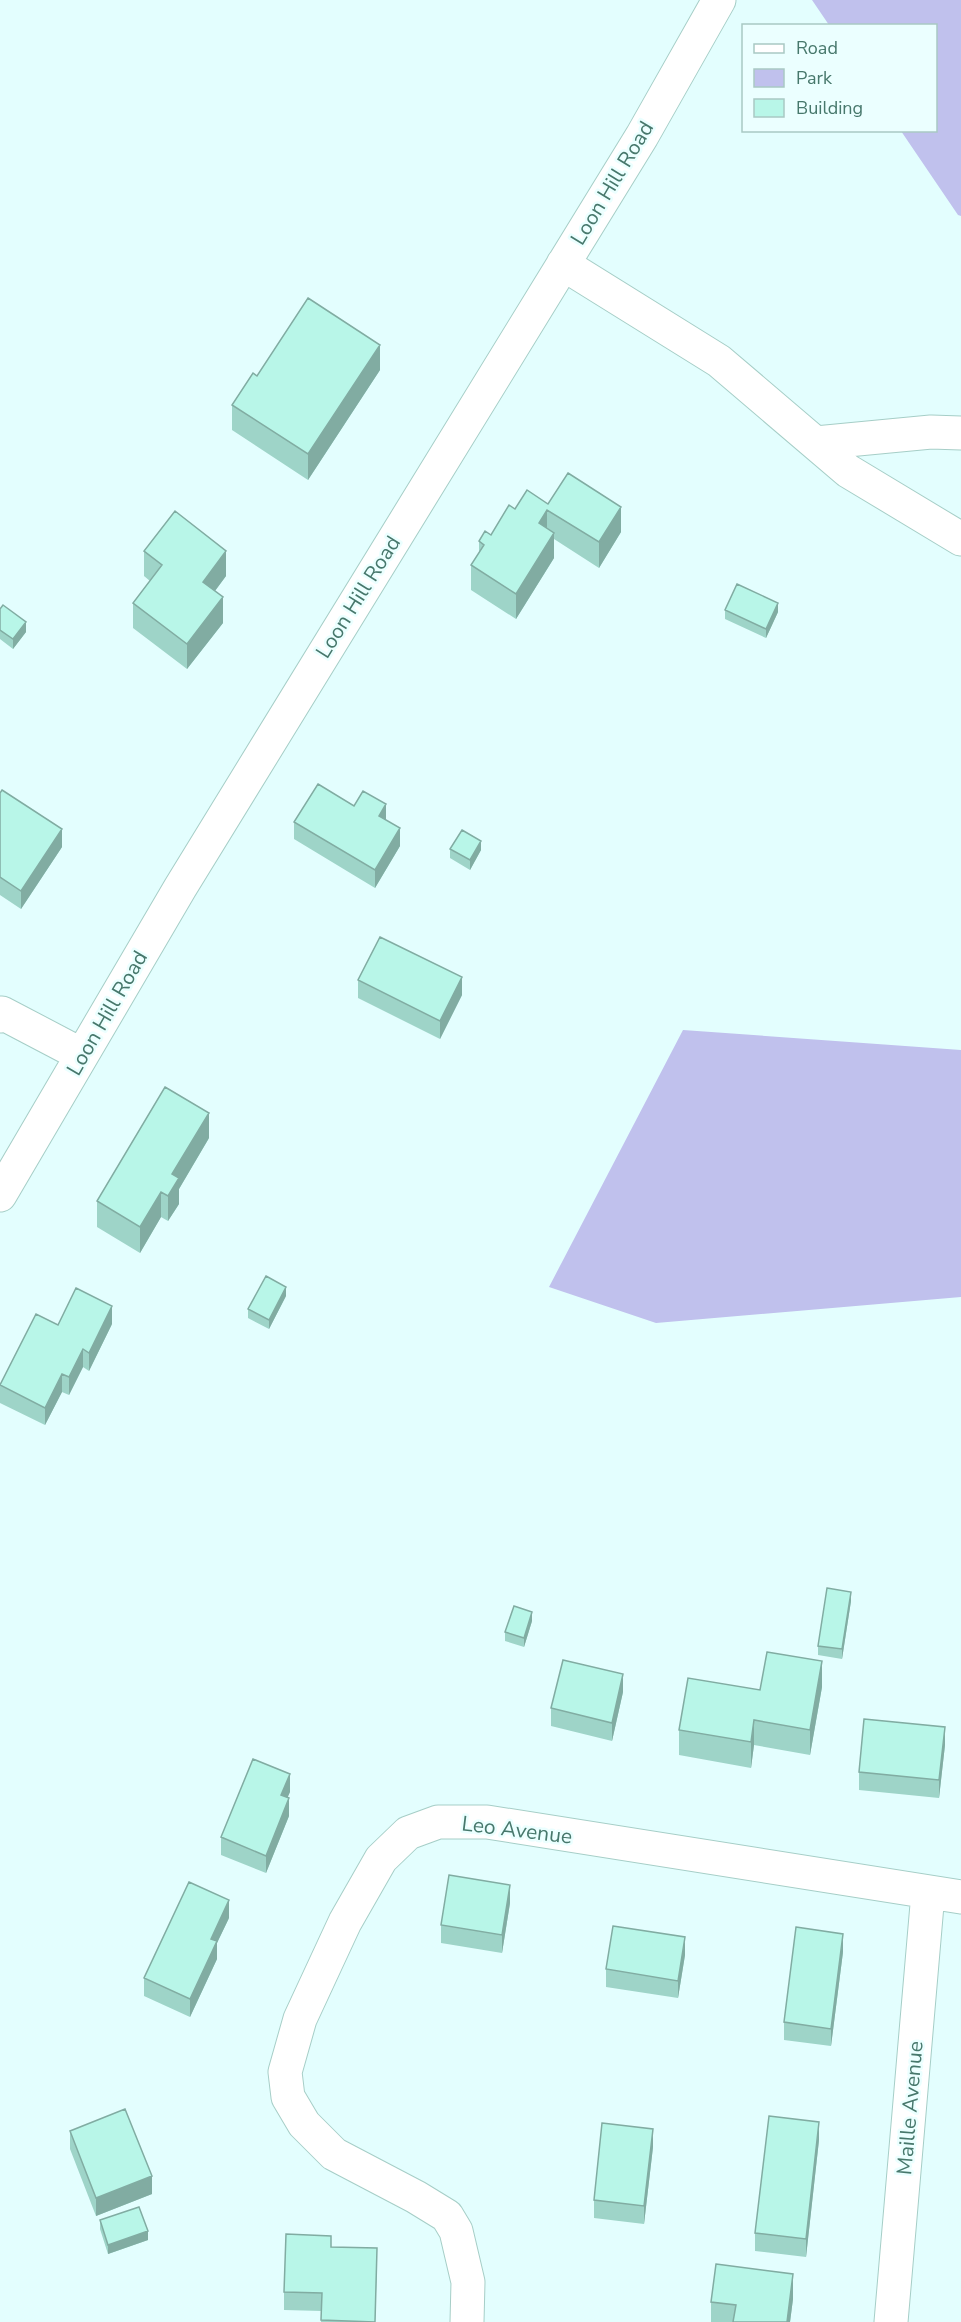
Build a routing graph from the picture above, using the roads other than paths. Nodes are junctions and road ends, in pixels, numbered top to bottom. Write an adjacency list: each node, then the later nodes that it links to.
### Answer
1 (718, 0): 2 (street, Loon Hill Road)
2 (563, 264): 4 (street); 7 (street, Loon Hill Road)
3 (961, 433): 4 (street)
4 (816, 443): 5 (street)
5 (961, 539)
6 (0, 1016): 7 (street)
7 (82, 1054): 8 (street, Loon Hill Road)
8 (0, 1196)
9 (928, 1893): 10 (street, Leo Avenue); 11 (street, Leo Avenue); 12 (street, Maille Avenue)
10 (961, 1897)
11 (467, 2322)
12 (891, 2322)

